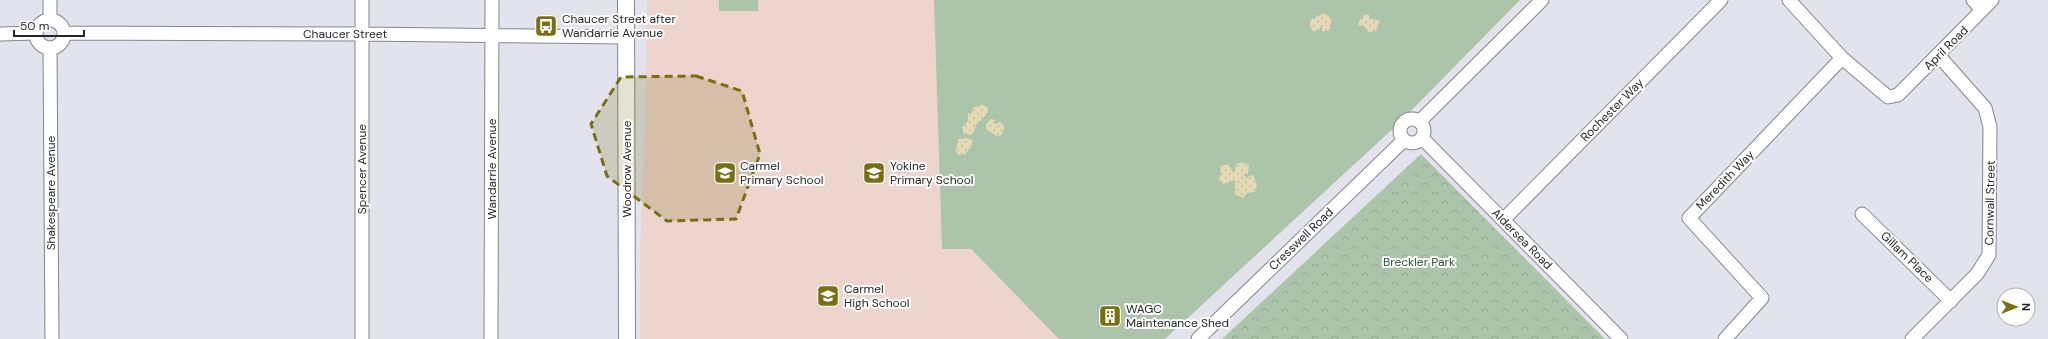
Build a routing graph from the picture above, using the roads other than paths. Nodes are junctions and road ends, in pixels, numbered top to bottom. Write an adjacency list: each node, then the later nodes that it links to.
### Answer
1 (50, 0): 11 (street)
2 (362, 0): 15 (street, Spencer Avenue)
3 (492, 0): 16 (street, Wandarrie Avenue)
4 (626, 0): 17 (main road, Woodrow Avenue)
5 (1542, 0): 21 (street)
6 (1721, 0): 25 (street, Rochester Way)
7 (1789, 0): 20 (street)
8 (1973, 0): 10 (street)
9 (1992, 0): 10 (street, April Road)
10 (1982, 10): 19 (street, April Road)
11 (50, 20): 12 (street); 13 (street)
12 (36, 33): 14 (street); 18 (street)
13 (64, 33): 15 (street, Chaucer Street); 18 (street)
14 (0, 34)
15 (362, 34): 16 (street, Chaucer Street); 28 (street, Spencer Avenue)
16 (492, 36): 17 (street, Chaucer Street); 29 (street, Wandarrie Avenue)
17 (626, 37): 30 (main road, Woodrow Avenue)
18 (50, 48): 27 (street, Shakespeare Avenue)
19 (1938, 56): 20 (street, April Road); 26 (street, Cornwall Street)
20 (1842, 58): 33 (street, Meredith Way)
21 (1420, 121): 22 (street); 23 (street)
22 (1422, 138): 23 (street); 25 (street, Aldersea Road)
23 (1404, 140): 31 (street, Cresswell Road)
24 (1862, 214): 26 (street, Gillam Place)
25 (1503, 220): 32 (street, Aldersea Road)
26 (1951, 301): 34 (street, Cornwall Street)
27 (52, 339)
28 (362, 339)
29 (491, 339)
30 (627, 339)
31 (1198, 339)
32 (1621, 339)
33 (1725, 339)
34 (1912, 339)

